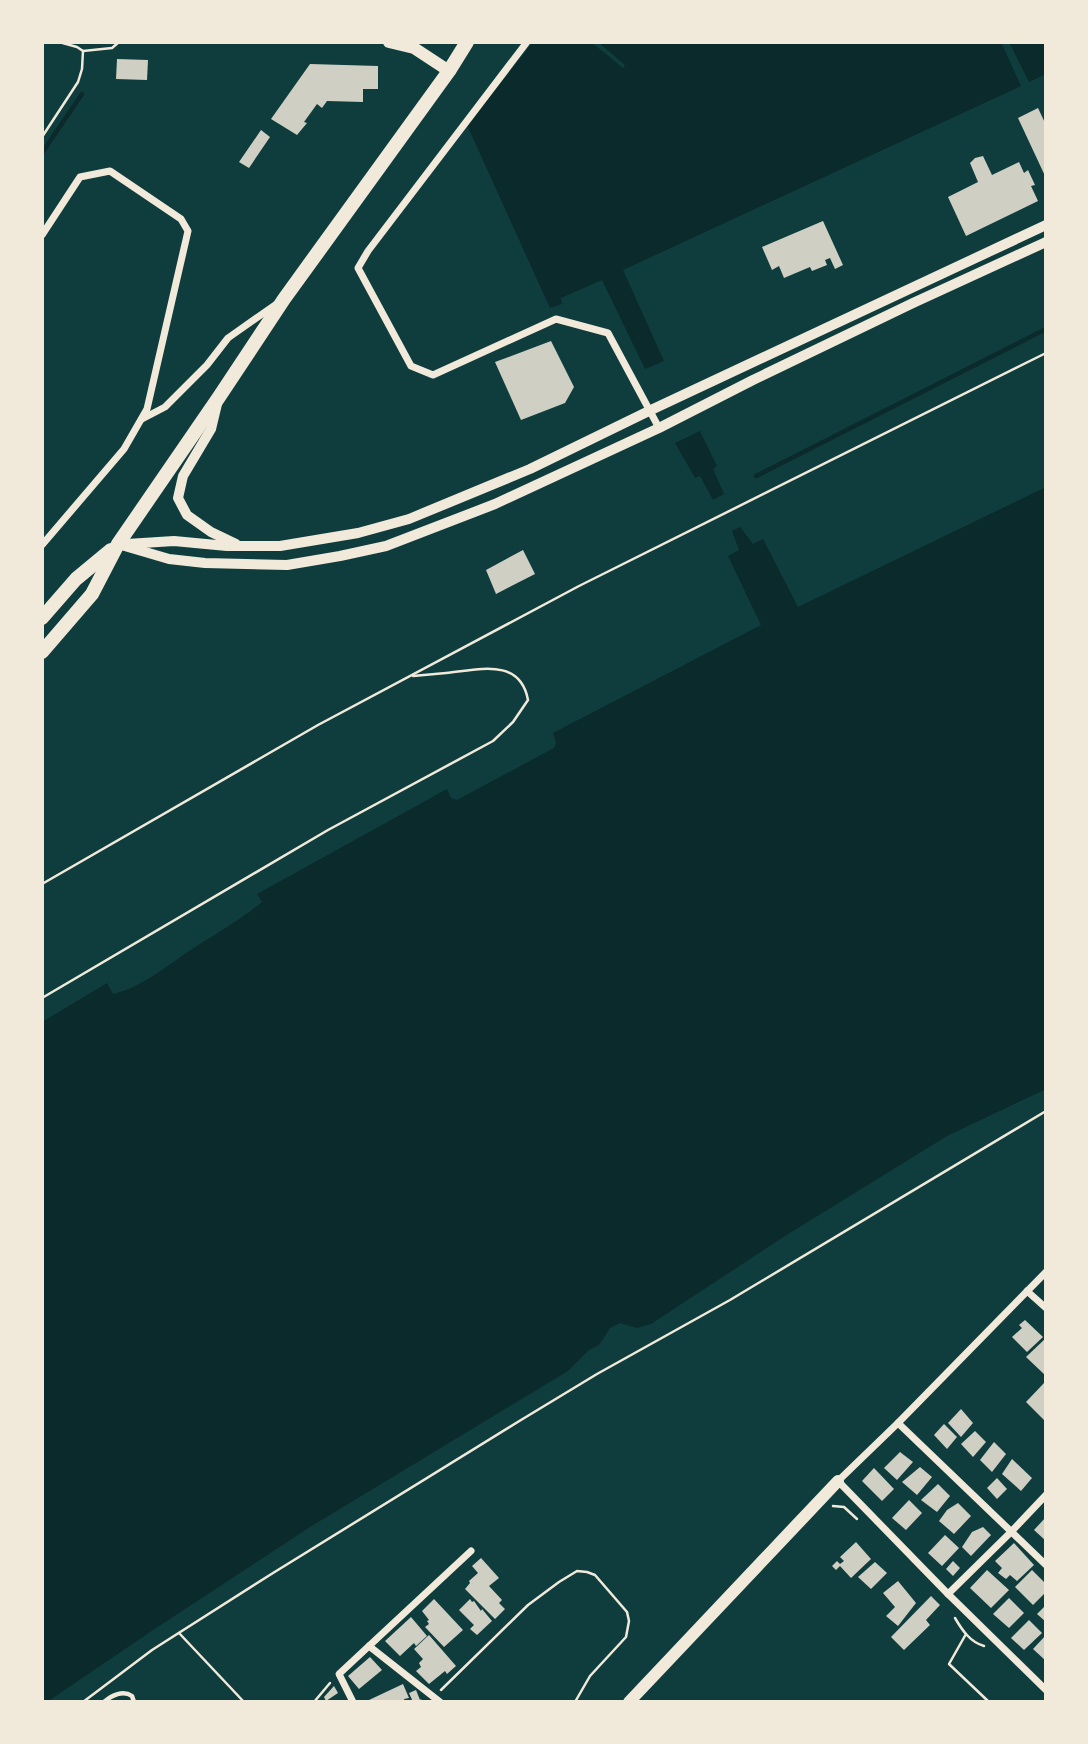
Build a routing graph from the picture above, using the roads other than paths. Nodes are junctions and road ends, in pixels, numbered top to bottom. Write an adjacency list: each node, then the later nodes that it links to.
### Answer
1 (389, 42): 4 (main road)
2 (467, 42): 4 (main road)
3 (527, 42): 10 (street)
4 (449, 71): 8 (main road)
5 (1046, 225): 10 (street)
6 (42, 235): 11 (street)
7 (1046, 243): 12 (street)
8 (284, 299): 9 (main road); 11 (street)
9 (219, 397): 13 (main road); 15 (street)
10 (650, 410): 12 (street); 15 (street)
11 (141, 420): 14 (street)
12 (659, 428): 13 (street)
13 (118, 544): 15 (street); 16 (main road); 17 (main road)
14 (42, 545)
15 (240, 546)
16 (42, 618)
17 (42, 652)
18 (1046, 1272): 19 (street)
19 (1027, 1291): 20 (street); 21 (street)
20 (1046, 1308)
21 (898, 1423): 22 (street); 24 (street)
22 (838, 1481): 27 (street); 34 (main road)
23 (1046, 1495): 24 (street)
24 (1011, 1532): 26 (street); 27 (street)
25 (471, 1551): 28 (street)
26 (1046, 1565)
27 (947, 1594): 29 (street)
28 (369, 1646): 30 (street); 33 (street)
29 (1046, 1690)
30 (437, 1699)
31 (104, 1702): 32 (lane)
32 (134, 1702)
33 (353, 1702)
34 (629, 1702)

